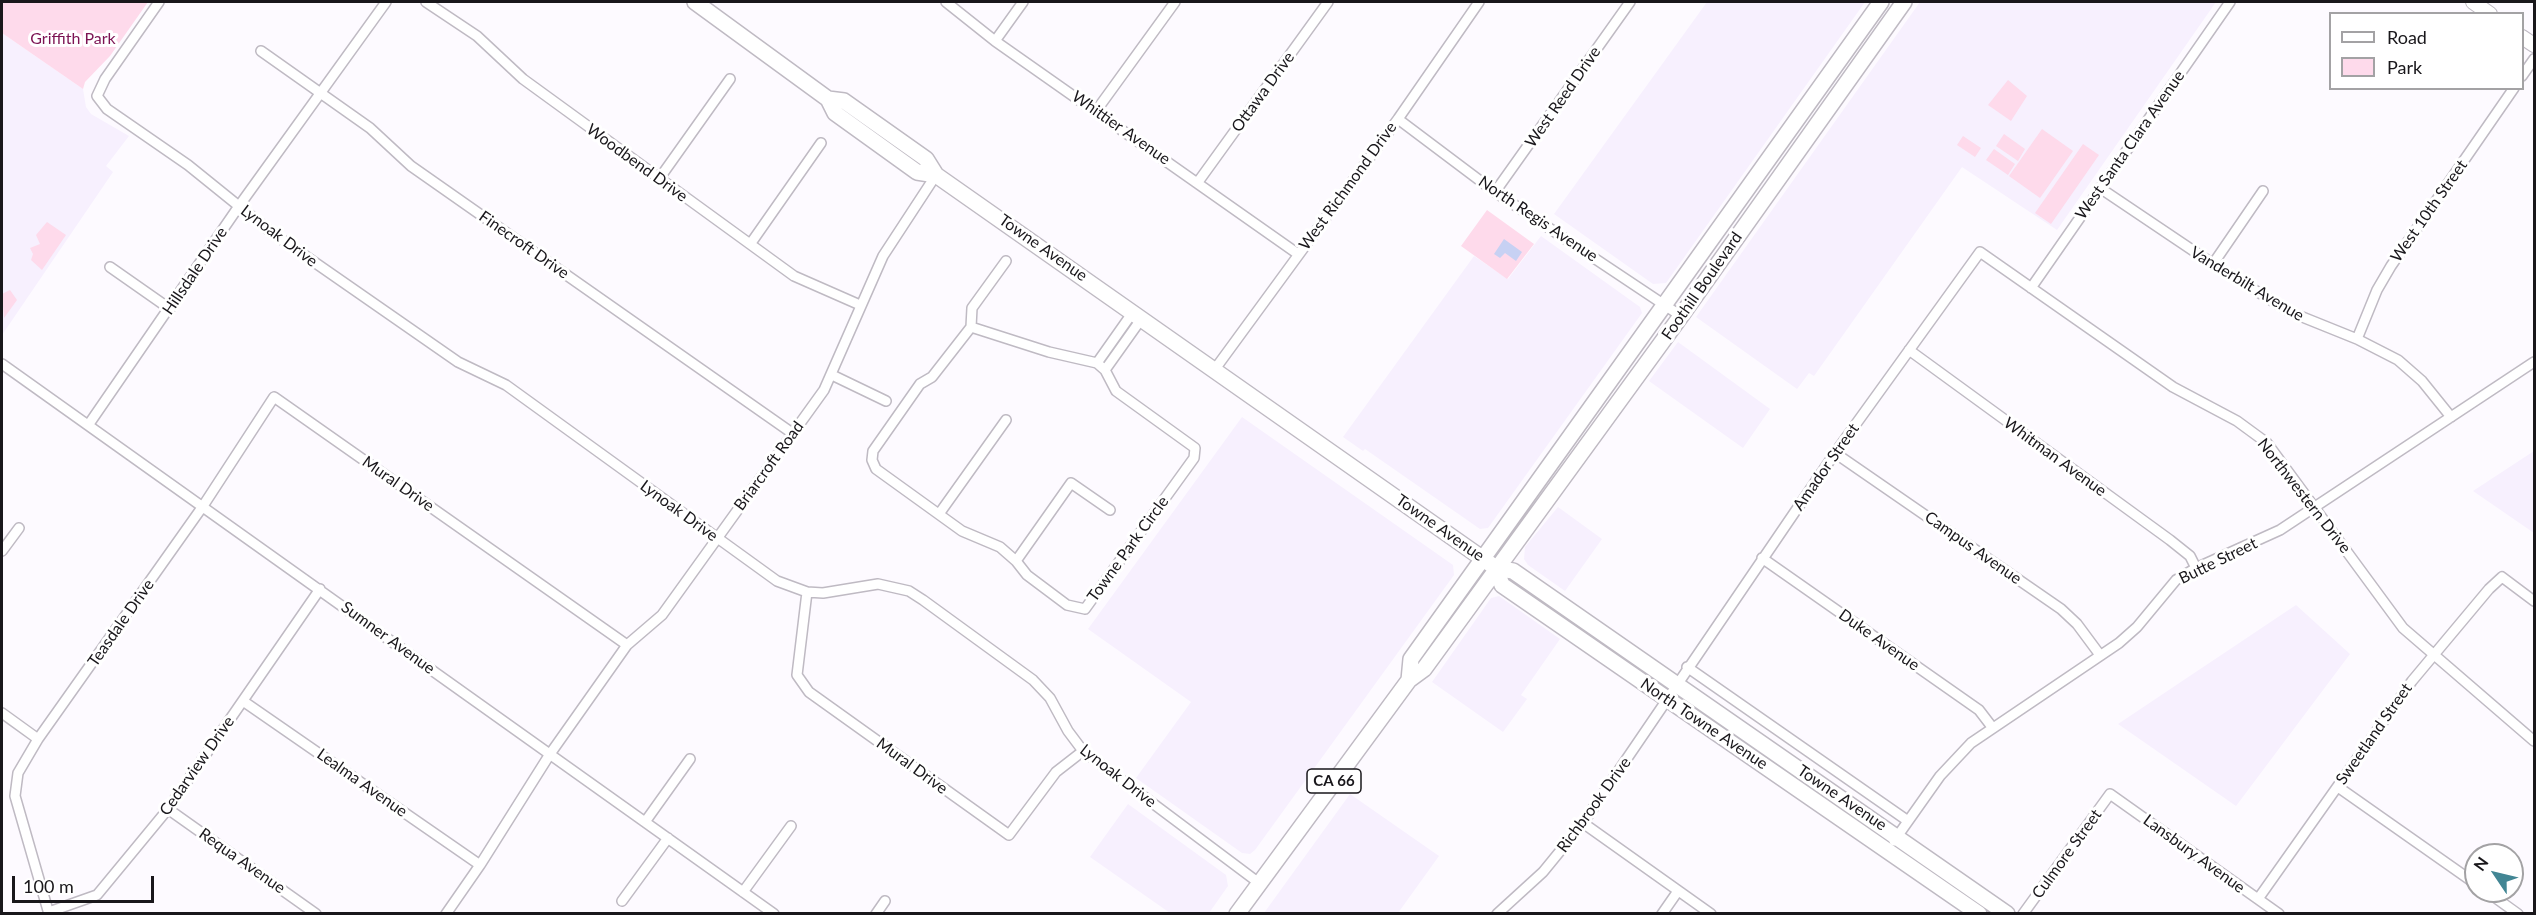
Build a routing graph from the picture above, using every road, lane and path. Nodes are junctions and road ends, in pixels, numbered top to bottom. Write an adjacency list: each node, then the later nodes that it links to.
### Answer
1 (159, 2): 32 (street, Lynoak Drive)
2 (386, 2): 22 (street, Hillsdale Drive)
3 (426, 2): 27 (street, Woodbend Drive)
4 (946, 2): 16 (street, Whittier Avenue)
5 (1023, 2): 16 (street)
6 (1175, 2): 23 (street)
7 (1328, 2): 28 (street, Ottawa Drive)
8 (1479, 2): 24 (street, West Richmond Drive)
9 (1630, 2): 31 (street, West Reed Drive)
10 (1881, 2): 40 (main road, Foothill Boulevard)
11 (1904, 2): 44 (main road, Foothill Boulevard)
12 (2230, 2): 29 (street, West Santa Clara Avenue)
13 (2473, 2): 15 (main road)
14 (701, 3): 26 (main road, Towne Avenue)
15 (2487, 12)
16 (995, 41): 23 (street, Whittier Avenue)
17 (261, 51): 22 (street, Finecroft Drive)
18 (2535, 59): 19 (street)
19 (2524, 75)
20 (730, 79): 27 (street)
21 (2513, 90): 46 (street, West 10th Street)
22 (321, 93): 32 (street, Hillsdale Drive); 58 (street, Finecroft Drive)
23 (1096, 111): 28 (street, Whittier Avenue)
24 (1398, 119): 31 (street, North Regis Avenue); 35 (street, West Richmond Drive)
25 (821, 143): 33 (street)
26 (936, 175): 41 (street, Briarcroft Road); 43 (main road, Towne Avenue)
27 (659, 179): 33 (street, Woodbend Drive)
28 (1198, 182): 35 (street, Whittier Avenue)
29 (2100, 188): 37 (street, Vanderbilt Avenue); 39 (street, West Santa Clara Avenue)
30 (2262, 191): 37 (street)
31 (1495, 192): 40 (street, North Regis Avenue)
32 (239, 206): 42 (street, Hillsdale Drive); 65 (street, Lynoak Drive)
33 (751, 243): 41 (street, Woodbend Drive)
34 (1980, 252): 39 (street, Northwestern Drive); 47 (street, Amador Street)
35 (1298, 254): 51 (street, West Richmond Drive)
36 (1006, 261): 45 (street)
37 (2213, 264): 46 (street, Vanderbilt Avenue)
38 (110, 267): 42 (street)
39 (2031, 288): 61 (street, Northwestern Drive)
40 (1666, 304): 44 (street, North Regis Avenue); 67 (main road, Foothill Boulevard)
41 (860, 305): 53 (street, Briarcroft Road)
42 (170, 309): 57 (street, Hillsdale Drive)
43 (1138, 315): 49 (street); 51 (main road, Towne Avenue); 52 (street)
44 (1682, 316): 70 (main road, Foothill Boulevard)
45 (971, 327): 49 (street, Towne Park Circle); 63 (street, Towne Park Circle)
46 (2357, 339): 55 (street, Vanderbilt Avenue)
47 (1909, 350): 59 (street, Amador Street); 71 (street, Whitman Avenue)
48 (2535, 362): 55 (street, Butte Street)
49 (1097, 363): 52 (street, Towne Park Circle)
50 (2, 364): 57 (street, Sumner Avenue)
51 (1215, 369): 67 (main road, Towne Avenue)
52 (1105, 370): 69 (street, Towne Park Circle)
53 (832, 375): 54 (street); 58 (street, Briarcroft Road)
54 (886, 401)
55 (2451, 417): 61 (street, Butte Street)
56 (1006, 420): 63 (street)
57 (89, 424): 60 (street, Sumner Avenue)
58 (792, 433): 65 (street, Briarcroft Road)
59 (1835, 453): 68 (street, Amador Street); 77 (street, Campus Avenue)
60 (204, 506): 72 (street, Sumner Avenue); 75 (street, Mural Drive); 85 (street, Teasdale Drive)
61 (2315, 507): 71 (street, Butte Street); 76 (street, Northwestern Drive)
62 (1110, 510): 69 (street)
63 (939, 514): 69 (street, Towne Park Circle)
64 (19, 528): 66 (street)
65 (717, 538): 73 (street, Lynoak Drive); 75 (street, Briarcroft Road)
66 (2, 551)
67 (1483, 558): 70 (main road, Towne Avenue); 79 (main road, CA 66)
68 (1762, 558): 78 (street, Amador Street); 84 (street, Duke Avenue)
69 (1016, 561)
70 (1496, 568): 79 (main road, CA 66); 80 (main road, Towne Avenue); 81 (main road, North Towne Avenue)
71 (2196, 568): 77 (street, Butte Street)
72 (320, 589): 82 (street, Cedarview Drive); 88 (street, Sumner Avenue)
73 (807, 592): 87 (street, Lynoak Drive); 87 (street, Mural Drive)
74 (2535, 601): 76 (street, Sweetland Street)
75 (627, 645): 88 (street, Briarcroft Road)
76 (2432, 654): 86 (street, Northwestern Drive); 90 (street, Sweetland Street)
77 (2100, 655): 84 (street, Butte Street)
78 (1687, 667): 80 (street, Amador Street); 93 (street)
79 (1409, 680): 102 (main road, CA 66)
80 (1677, 685): 81 (street, Richbrook Drive); 97 (main road, Towne Avenue)
81 (1668, 699): 95 (street, Richbrook Drive); 99 (main road, North Towne Avenue)
82 (243, 701): 92 (street, Cedarview Drive); 100 (street, Lealma Avenue)
83 (2, 713): 85 (street)
84 (1992, 727): 93 (street, Butte Street)
85 (38, 739): 111 (street, Teasdale Drive)
86 (2535, 741)
87 (1083, 751): 102 (street, Lynoak Drive)
88 (550, 754): 94 (street, Sumner Avenue); 100 (street, Briarcroft Road)
89 (690, 759): 94 (street)
90 (2338, 787): 101 (street); 106 (street, Sweetland Street)
91 (2110, 794): 106 (street, Lansbury Avenue); 122 (street, Culmore Street)
92 (168, 809): 111 (street, Cedarview Drive); 112 (street, Requa Avenue)
93 (1908, 821): 97 (street, Butte Street)
94 (645, 822): 98 (street, Sumner Avenue)
95 (1583, 824): 104 (street); 117 (street, Richbrook Drive)
96 (791, 826): 105 (street)
97 (1898, 836): 99 (street, Butte Street); 103 (main road, Towne Avenue)
98 (668, 838): 105 (street, Sumner Avenue); 107 (street)
99 (1888, 850): 110 (main road, North Towne Avenue)
100 (480, 865): 113 (street, Briarcroft Road)
101 (2464, 876)
102 (1259, 883): 116 (main road, CA 66)
103 (1974, 890): 110 (street); 121 (main road, Towne Avenue)
104 (1678, 891): 118 (street); 119 (street)
105 (743, 892): 114 (street, Sumner Avenue)
106 (2258, 899): 123 (street, Lansbury Avenue)
107 (622, 901)
108 (885, 902): 115 (street)
109 (2503, 903): 124 (street)
110 (1961, 909): 120 (main road, North Towne Avenue)
111 (49, 913)
112 (316, 914)
113 (446, 914)
114 (774, 914)
115 (876, 914)
116 (1237, 914)
117 (1497, 914)
118 (1662, 914)
119 (1711, 914)
120 (1979, 914)
121 (2007, 914)
122 (2023, 914)
123 (2279, 914)
124 (2518, 914)

